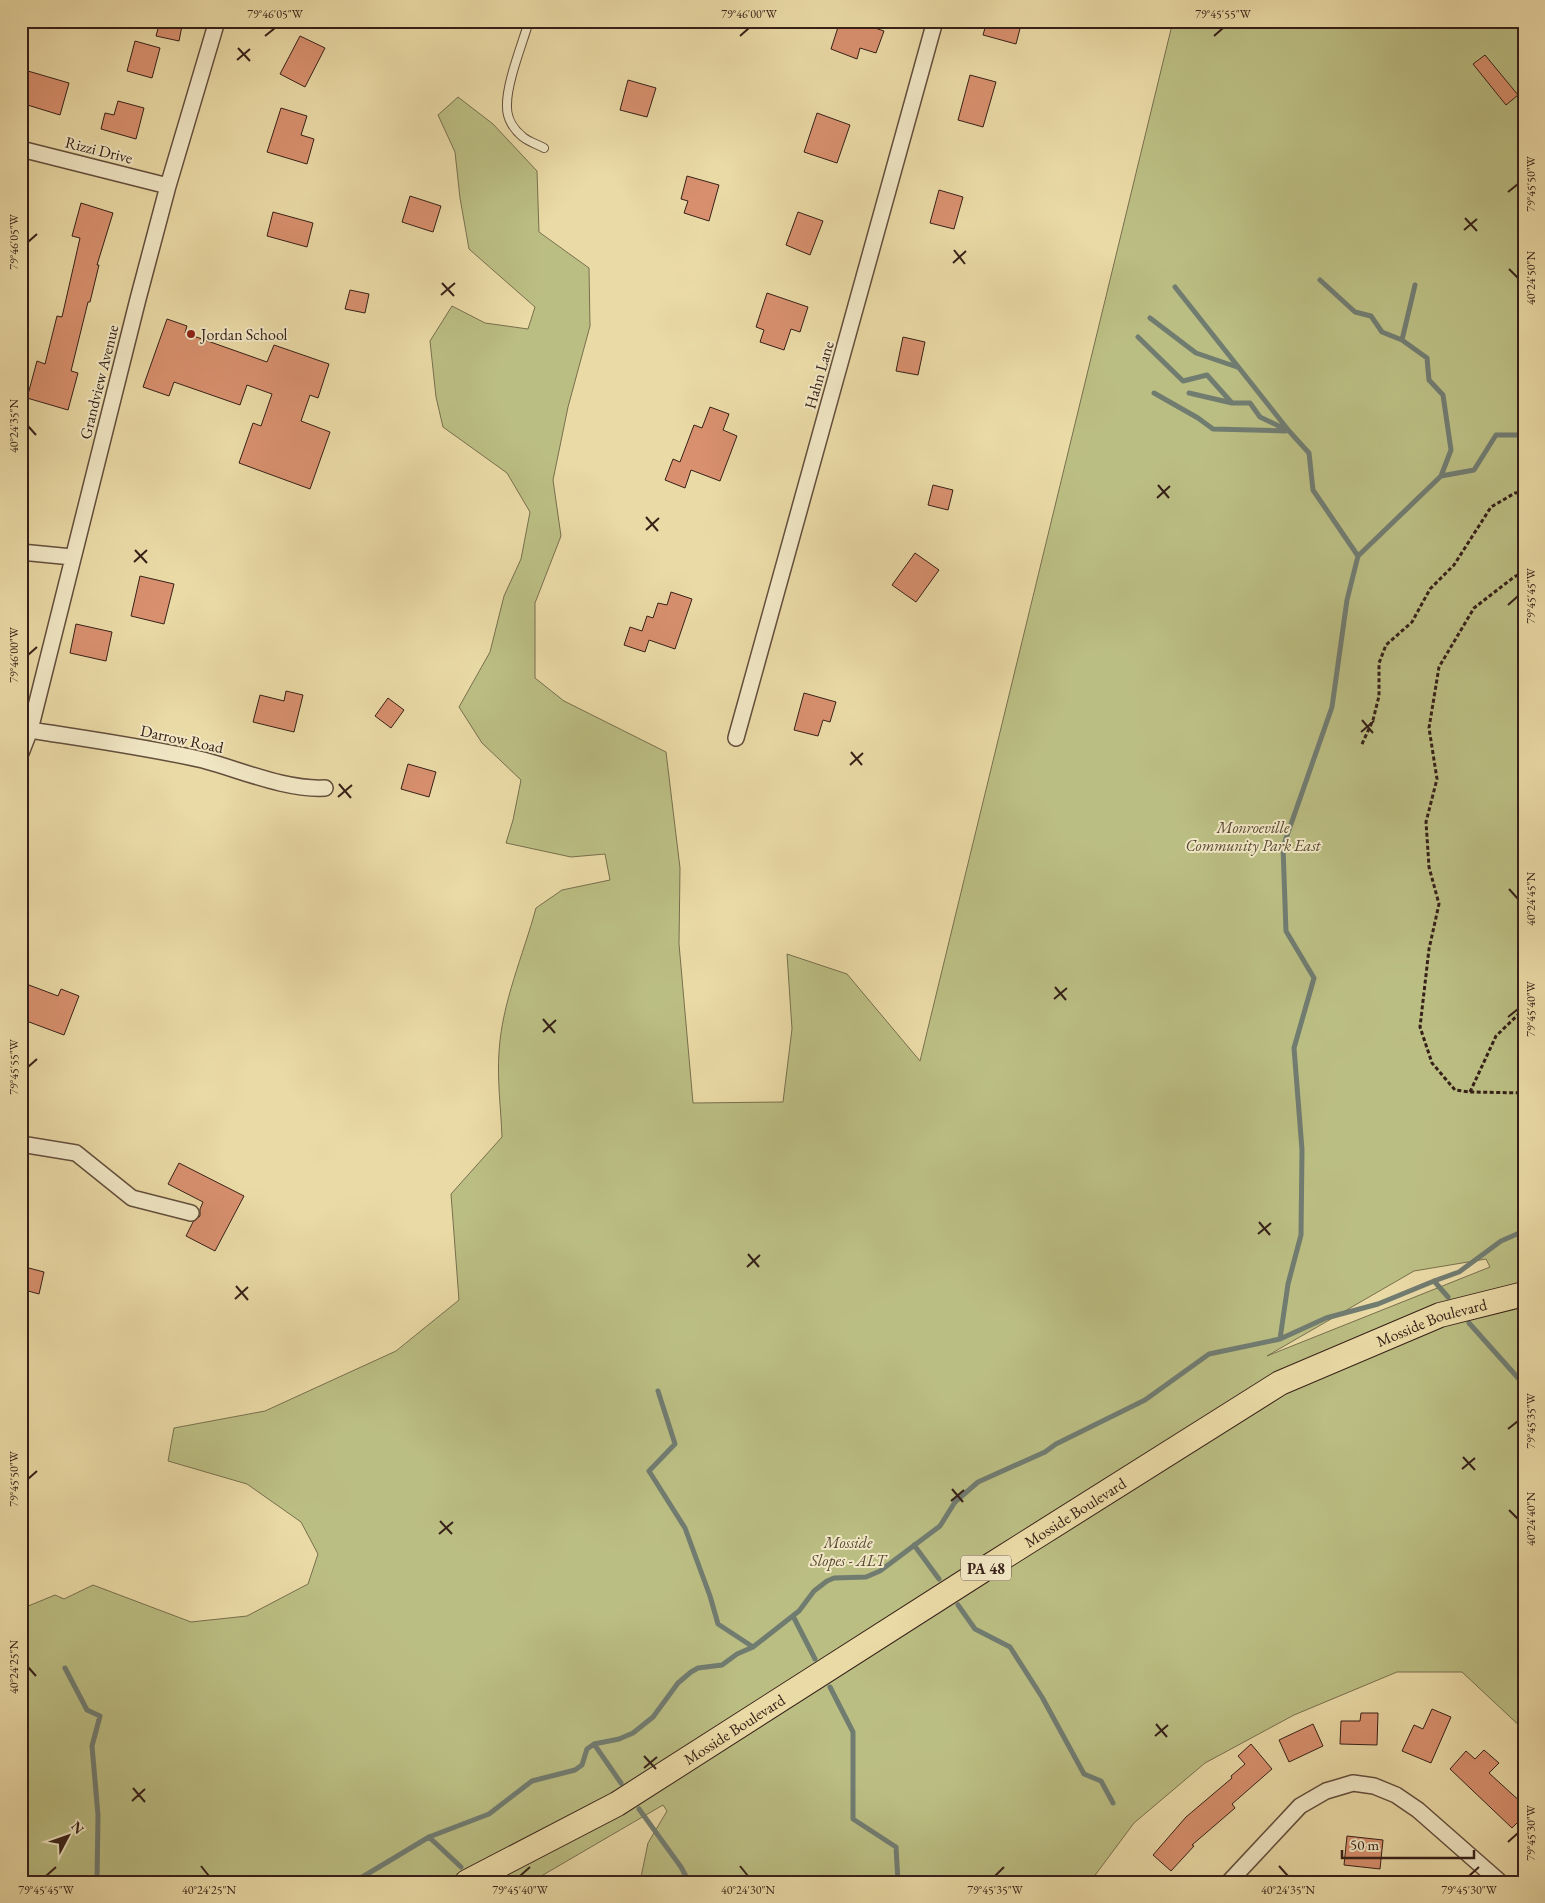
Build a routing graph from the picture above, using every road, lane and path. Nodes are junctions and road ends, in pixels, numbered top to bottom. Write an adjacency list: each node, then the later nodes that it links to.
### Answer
1 (217, 21): 6 (street, Grandview Avenue)
2 (529, 21): 4 (lane)
3 (936, 21): 12 (street, Hahn Lane)
4 (544, 148)
5 (21, 149): 6 (street, Rizzi Drive)
6 (168, 186): 9 (street, Grandview Avenue)
7 (1524, 492): 13 (path)
8 (21, 552): 9 (street)
9 (72, 557): 11 (street, Grandview Avenue)
10 (1524, 572): 17 (path)
11 (30, 730): 14 (street, Grandview Avenue); 15 (street, Darrow Road)
12 (736, 738)
13 (1362, 744)
14 (21, 753)
15 (325, 788)
16 (1524, 1009): 17 (path)
17 (1470, 1092): 18 (path)
18 (1524, 1093)
19 (21, 1144): 20 (street)
20 (191, 1213)
21 (1524, 1294): 22 (main road, Mosside Boulevard / PA 48)
22 (467, 1882)
23 (1229, 1882): 24 (street)
24 (1500, 1882)

